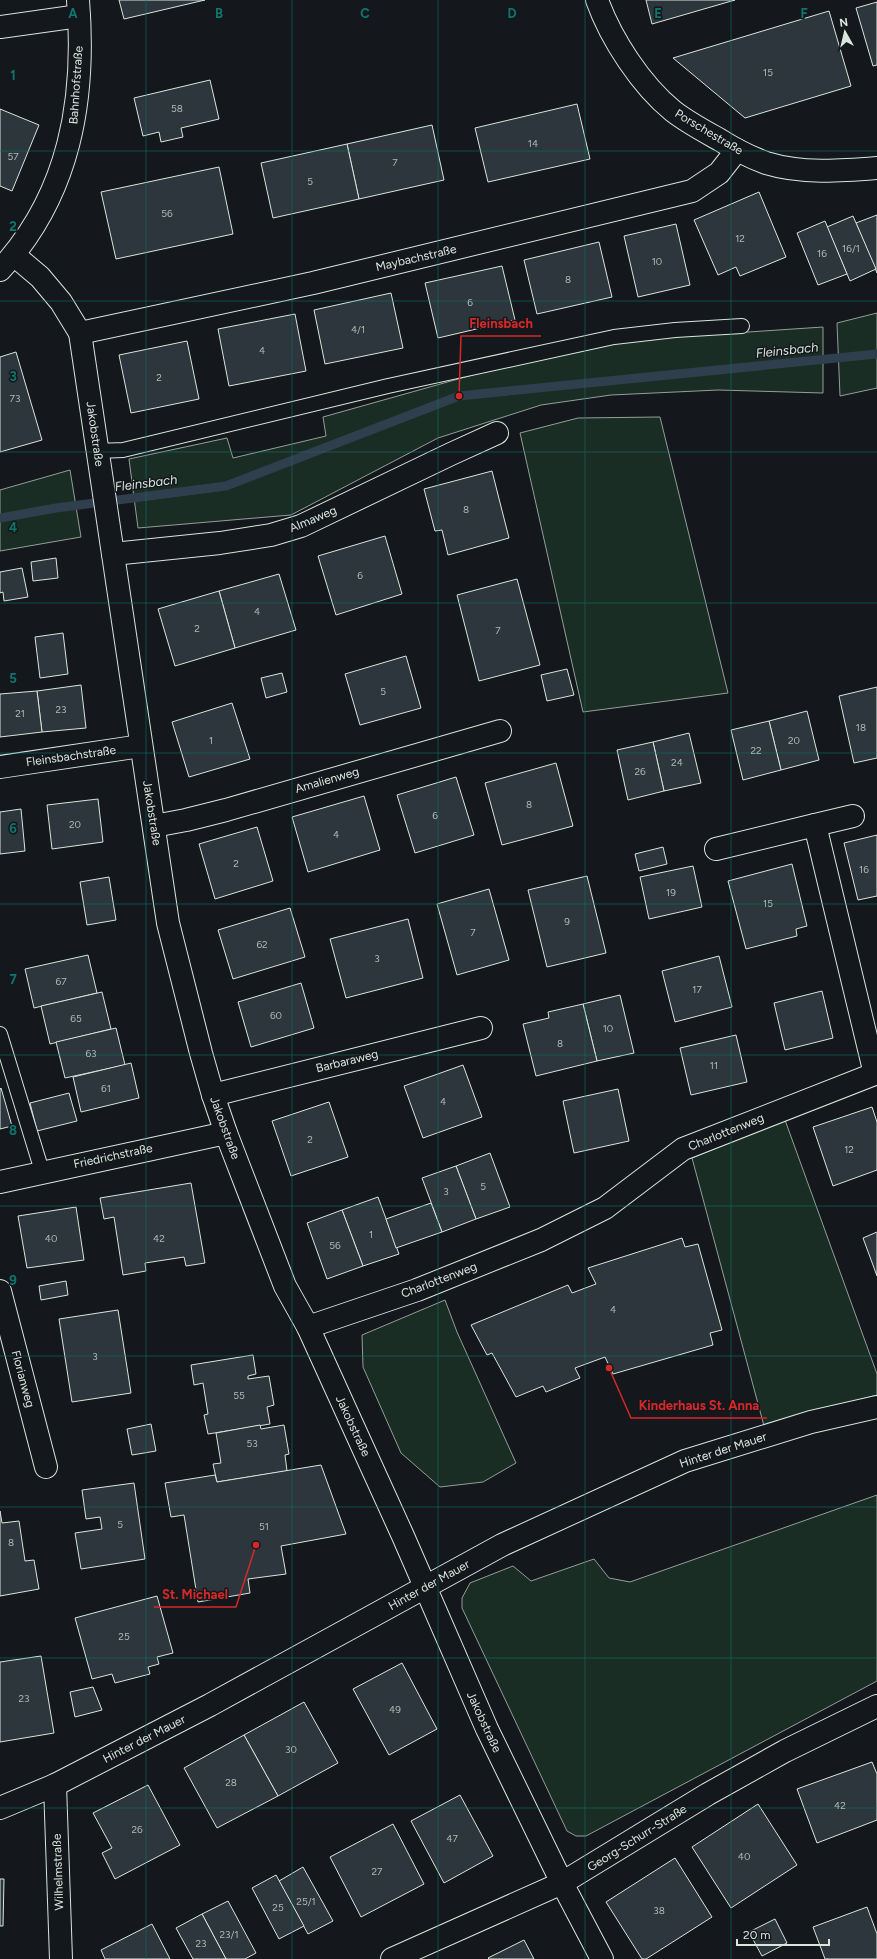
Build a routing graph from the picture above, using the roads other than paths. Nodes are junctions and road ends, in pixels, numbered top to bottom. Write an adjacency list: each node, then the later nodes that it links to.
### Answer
1 (597, 0): 4 (street, Porschestraße)
2 (79, 8): 3 (street); 6 (street, Bahnhofstraße)
3 (0, 27)
4 (737, 150): 5 (street, Porschestraße); 8 (street, Maybachstraße)
5 (877, 168)
6 (7, 262): 8 (street, Jakobstraße)
7 (742, 326): 10 (lane)
8 (80, 333): 10 (street, Jakobstraße)
9 (497, 433): 11 (street, Almaweg)
10 (98, 459): 11 (street, Jakobstraße)
11 (112, 546): 13 (street, Jakobstraße)
12 (500, 731): 17 (street, Amalienweg)
13 (141, 746): 14 (street, Fleinsbachstraße); 17 (street, Jakobstraße)
14 (0, 767)
15 (853, 816): 16 (street)
16 (815, 825): 18 (street); 21 (street, Charlottenweg)
17 (154, 826): 22 (street, Jakobstraße)
18 (716, 848)
19 (481, 1028): 22 (street, Barbaraweg)
20 (0, 1034): 24 (lane)
21 (876, 1073): 27 (street, Charlottenweg)
22 (213, 1095): 23 (street, Jakobstraße)
23 (226, 1133): 24 (street, Friedrichstraße); 27 (street, Jakobstraße)
24 (42, 1171): 25 (street, Friedrichstraße)
25 (0, 1182)
26 (0, 1291): 29 (street, Florianweg)
27 (308, 1327): 30 (street, Jakobstraße)
28 (877, 1407): 30 (street, Hinter der Mauer)
29 (46, 1467)
30 (424, 1587): 32 (street, Hinter der Mauer); 34 (street, Jakobstraße)
31 (877, 1706): 34 (street, Georg-Schurr-Straße)
32 (55, 1785): 33 (street, Hinter der Mauer); 35 (street, Wilhelmstraße)
33 (0, 1808)
34 (562, 1883): 36 (street, Georg-Schurr-Straße); 37 (street, Jakobstraße)
35 (61, 1959)
36 (392, 1959)
37 (602, 1959)

